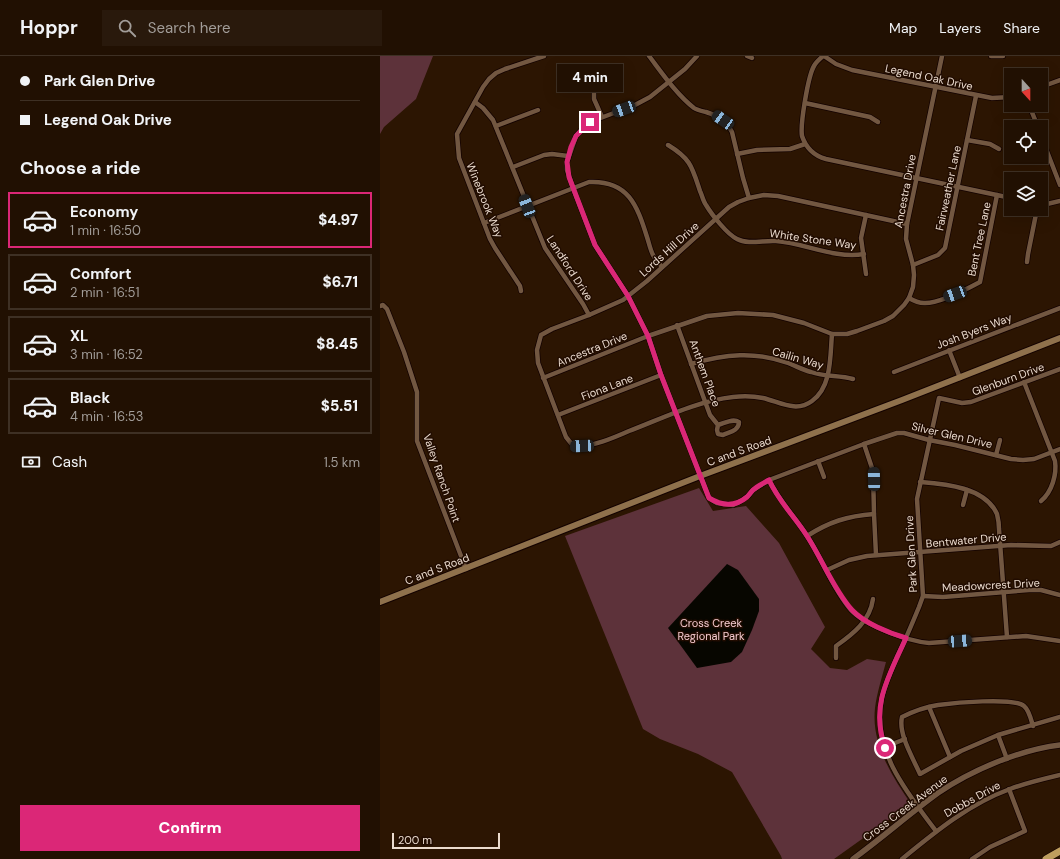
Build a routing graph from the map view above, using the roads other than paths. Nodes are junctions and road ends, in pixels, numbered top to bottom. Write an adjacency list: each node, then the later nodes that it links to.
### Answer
1 (544, 56): 15 (street, Winebrook Way)
2 (649, 56): 9 (street)
3 (697, 56): 9 (street)
4 (823, 56): 11 (street, Legend Oak Drive); 16 (street)
5 (942, 56): 11 (street, Ancestra Drive)
6 (991, 56): 7 (street)
7 (1003, 56)
8 (1060, 80): 10 (street)
9 (670, 81): 18 (street); 25 (street)
10 (1048, 84)
11 (936, 88): 13 (street, Legend Oak Drive); 29 (street, Ancestra Drive)
12 (594, 90): 18 (street)
13 (976, 96): 14 (street, Legend Oak Drive); 21 (street, Fairweather Lane)
14 (1004, 98)
15 (475, 102): 20 (street, Landford Drive); 42 (street, Winebrook Way)
16 (805, 103): 19 (street); 22 (street)
17 (538, 110): 20 (street)
18 (602, 117): 27 (street)
19 (878, 122)
20 (496, 126): 28 (street, Landford Drive)
21 (967, 140): 24 (street); 31 (street, Fairweather Lane)
22 (805, 144): 25 (street); 29 (street)
23 (668, 145): 41 (street, White Stone Way)
24 (998, 150)
25 (737, 154): 35 (street)
26 (1048, 154): 30 (street)
27 (568, 156): 28 (street); 32 (street)
28 (512, 167): 38 (street, Landford Drive)
29 (917, 179): 31 (street); 43 (street, Ancestra Drive)
30 (1060, 185)
31 (958, 187): 33 (street); 46 (street, Fairweather Lane)
32 (573, 188): 38 (street); 47 (street); 50 (street)
33 (998, 195): 34 (street); 51 (street, Bent Tree Lane)
34 (1004, 196)
35 (749, 198): 39 (street); 41 (street)
36 (1060, 201): 37 (street)
37 (1048, 204)
38 (527, 206): 42 (street); 54 (street, Landford Drive)
39 (866, 215): 43 (street); 44 (street)
40 (1036, 216): 45 (street)
41 (715, 220): 44 (street, White Stone Way); 47 (street, Lords Hill Drive)
42 (484, 223): 49 (street, Winebrook Way)
43 (907, 224): 46 (street, Ancestra Drive)
44 (864, 254): 48 (street)
45 (1028, 262)
46 (913, 265): 51 (street, Ancestra Drive)
47 (662, 267): 50 (street, Lords Hill Drive)
48 (866, 274)
49 (521, 292)
50 (628, 296): 54 (street, Lords Hill Drive); 57 (street)
51 (909, 298): 56 (street, Ancestra Drive)
52 (380, 306): 94 (street, Valley Ranch Point)
53 (1060, 308): 59 (street, Josh Byers Way)
54 (589, 315): 65 (street, Lords Hill Drive)
55 (677, 325): 56 (street, Ancestra Drive); 57 (street, Ancestra Drive); 60 (street, Anthem Place)
56 (832, 334): 64 (street)
57 (648, 336): 63 (street); 65 (street, Ancestra Drive)
58 (1060, 338): 66 (main road, C and S Road)
59 (949, 350): 62 (street, Josh Byers Way); 66 (street)
60 (692, 364): 64 (street, Cailin Way); 70 (street, Anthem Place)
61 (1060, 369): 68 (street, Glenburn Drive)
62 (894, 372)
63 (661, 375): 71 (street); 72 (street, Fiona Lane)
64 (827, 376): 67 (street, Cailin Way); 70 (street)
65 (543, 378): 72 (street, Lords Hill Drive)
66 (960, 378): 81 (main road, C and S Road)
67 (853, 379)
68 (1024, 382): 69 (street, Glenburn Drive); 78 (street)
69 (939, 398): 74 (street, Park Glen Drive)
70 (706, 402): 71 (street); 73 (street, Anthem Place)
71 (677, 412): 72 (street, Lords Hill Drive); 81 (street)
72 (558, 415)
73 (718, 425): 73 (street, Anthem Place)
74 (929, 440): 76 (street, Silver Glen Drive); 79 (street, Silver Glen Drive); 84 (street, Park Glen Drive)
75 (1000, 440): 79 (street)
76 (864, 444): 80 (street, Silver Glen Drive); 88 (street)
77 (1060, 449): 78 (street, Silver Glen Drive)
78 (1051, 452): 79 (street, Silver Glen Drive); 86 (street)
79 (996, 455)
80 (818, 461): 82 (street); 83 (street, Silver Glen Drive)
81 (700, 476): 83 (street, Silver Glen Drive); 94 (main road, C and S Road)
82 (824, 476)
83 (769, 480): 89 (street)
84 (920, 482): 85 (street); 92 (street, Park Glen Drive)
85 (967, 490): 87 (street); 91 (street)
86 (1041, 501)
87 (963, 505)
88 (874, 514): 89 (street); 93 (street)
89 (807, 536): 95 (street)
90 (1060, 542): 91 (street, Bentwater Drive)
91 (1000, 546): 92 (street, Bentwater Drive); 96 (street)
92 (920, 552): 93 (street, Bentwater Drive); 98 (street, Park Glen Drive)
93 (876, 555): 95 (street, Bentwater Drive)
94 (466, 569): 100 (main road, C and S Road)
95 (827, 570): 101 (street)
96 (1004, 593): 97 (street, Meadowcrest Drive); 98 (street, Meadowcrest Drive); 102 (street)
97 (1060, 595)
98 (923, 596): 103 (street, Park Glen Drive)
99 (873, 599): 101 (street)
100 (380, 602)
101 (864, 620): 103 (street); 105 (street)
102 (1007, 637): 103 (street); 104 (street)
103 (906, 638): 112 (street, Park Glen Drive)
104 (1060, 641)
105 (836, 658)
106 (929, 707): 108 (street); 110 (street); 113 (street)
107 (1060, 717): 108 (street)
108 (1033, 726): 109 (street)
109 (998, 735): 113 (street); 114 (street)
110 (905, 739): 112 (street); 113 (street)
111 (1060, 744): 114 (street, Cross Creek Avenue)
112 (884, 747): 117 (street, Park Glen Drive)
113 (950, 757)
114 (1007, 759): 117 (street, Cross Creek Avenue)
115 (1060, 775): 116 (street, Dobbs Drive)
116 (1009, 789): 118 (street, Dobbs Drive); 122 (street)
117 (918, 808): 118 (street, Park Glen Drive); 120 (street, Cross Creek Avenue)
118 (936, 831): 121 (street, Dobbs Drive)
119 (1060, 852): 123 (highway)
120 (853, 859)
121 (902, 859)
122 (972, 859)
123 (1046, 859)

